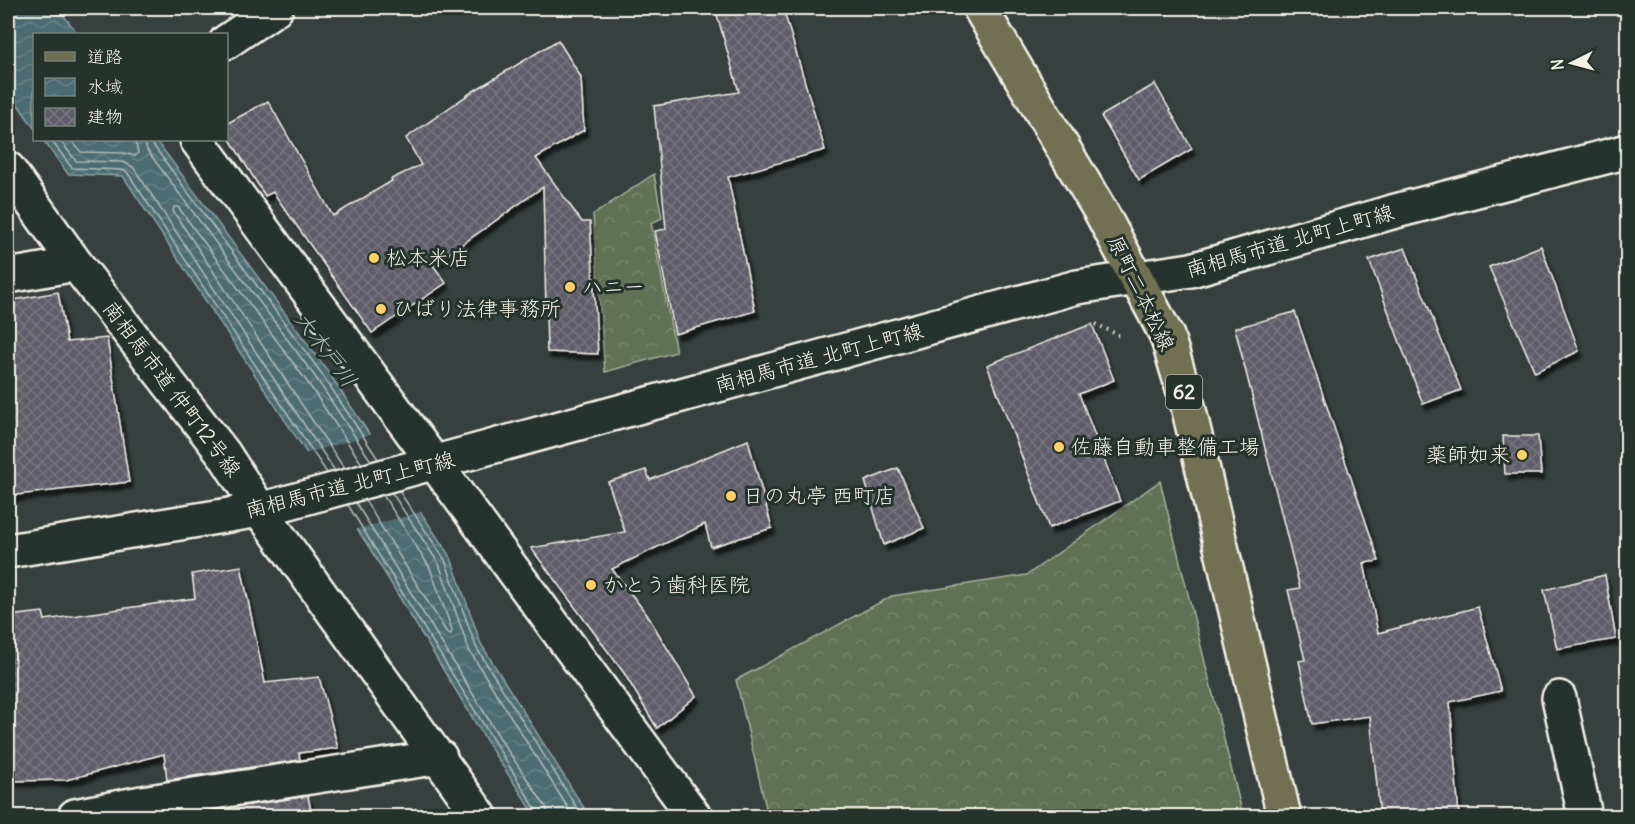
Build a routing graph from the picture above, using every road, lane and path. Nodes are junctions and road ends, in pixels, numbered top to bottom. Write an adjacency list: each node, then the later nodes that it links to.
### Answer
1 (276, 8): 3 (street)
2 (980, 8): 9 (main road, 原町二本松線 / 62)
3 (228, 41)
4 (198, 141): 10 (street)
5 (1628, 151): 9 (street, 南相馬市道 北町上町線)
6 (8, 169): 7 (street, 南相馬市道 仲町12号線)
7 (76, 264): 8 (street); 11 (street, 南相馬市道 仲町12号線)
8 (8, 276)
9 (1136, 280): 10 (street, 南相馬市道 北町上町線); 19 (main road, 原町二本松線 / 62)
10 (427, 466): 11 (street, 南相馬市道 北町上町線); 18 (street)
11 (270, 507): 12 (street, 南相馬市道 北町上町線); 14 (street, 南相馬市道 仲町12号線)
12 (8, 551)
13 (1558, 698): 20 (street)
14 (440, 757): 15 (street); 17 (street, 南相馬市道 仲町12号線)
15 (143, 810): 16 (street)
16 (75, 816)
17 (480, 816)
18 (694, 816)
19 (1284, 816)
20 (1585, 816)

